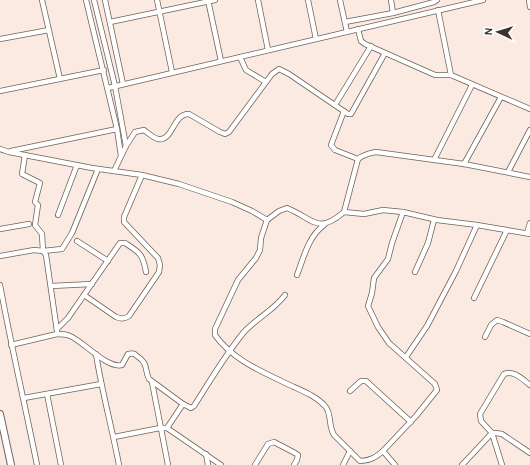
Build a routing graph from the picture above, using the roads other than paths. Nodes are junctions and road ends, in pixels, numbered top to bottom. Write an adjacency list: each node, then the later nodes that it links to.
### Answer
1 (42, 0): 22 (street)
2 (86, 0): 31 (street)
3 (94, 0): 38 (street)
4 (105, 0): 19 (street)
5 (157, 0): 17 (street)
6 (215, 0): 14 (street)
7 (258, 0): 27 (street)
8 (308, 0): 25 (street)
9 (340, 0): 20 (street)
10 (391, 0): 18 (street)
11 (437, 0): 18 (street)
12 (483, 0): 16 (street)
13 (528, 0): 15 (street)
14 (208, 1): 17 (street); 30 (street)
15 (530, 7)
16 (438, 10): 21 (street); 33 (street)
17 (159, 12): 19 (street); 32 (street)
18 (393, 13): 20 (street)
19 (110, 22): 36 (street)
20 (344, 22): 23 (street)
21 (358, 29): 23 (street); 26 (street)
22 (49, 30): 24 (street); 34 (street)
23 (346, 32): 25 (street)
24 (0, 39)
25 (316, 39): 27 (street)
26 (371, 46): 28 (street); 42 (street)
27 (268, 50): 29 (street)
28 (385, 53): 33 (street); 44 (street)
29 (240, 57): 30 (street); 35 (street)
30 (221, 61): 32 (street)
31 (104, 70): 34 (street); 39 (street)
32 (172, 72): 36 (street)
33 (450, 75): 37 (street)
34 (60, 79): 40 (street)
35 (266, 82): 42 (street); 47 (street)
36 (123, 84): 38 (street)
37 (472, 85): 41 (street); 53 (street)
38 (115, 86): 39 (street); 47 (street)
39 (108, 88): 45 (street)
40 (0, 91)
41 (501, 97): 43 (street); 54 (street)
42 (335, 105): 44 (street)
43 (530, 109)
44 (344, 111): 52 (street)
45 (117, 129): 49 (street); 51 (street)
46 (530, 130): 58 (street)
47 (126, 146): 51 (street)
48 (0, 149): 49 (street)
49 (9, 152): 50 (street)
50 (25, 155): 55 (street); 74 (street)
51 (121, 156): 57 (street)
52 (358, 159): 53 (street); 61 (street)
53 (434, 160): 54 (street)
54 (464, 164): 58 (street)
55 (77, 165): 56 (street); 63 (street)
56 (98, 169): 57 (street); 74 (street)
57 (114, 171): 59 (street)
58 (508, 172): 60 (street)
59 (142, 175): 64 (street); 83 (street)
60 (530, 177)
61 (344, 212): 62 (street); 68 (street)
62 (403, 212): 65 (street); 92 (street)
63 (58, 215)
64 (267, 220): 68 (street); 90 (street)
65 (434, 220): 69 (street); 78 (street)
66 (530, 223): 72 (street)
67 (29, 224): 70 (street)
68 (325, 224): 79 (street)
69 (477, 225): 71 (street); 92 (street)
70 (0, 229)
71 (507, 230): 72 (street); 85 (street)
72 (528, 234)
73 (77, 240): 76 (street)
74 (43, 251): 75 (street); 82 (street)
75 (0, 256)
76 (108, 261): 77 (street); 80 (street)
77 (146, 272)
78 (415, 272)
79 (297, 275)
80 (92, 284): 82 (street); 83 (street)
81 (0, 285): 89 (street)
82 (50, 286): 86 (street)
83 (84, 295): 86 (street)
84 (285, 295): 90 (street)
85 (474, 298)
86 (57, 332): 89 (street); 91 (street)
87 (530, 334): 88 (street)
88 (485, 337)
89 (11, 345): 98 (street)
90 (229, 350): 99 (street); 106 (street)
91 (96, 354): 93 (street); 94 (street)
92 (406, 357): 101 (street)
93 (152, 382): 99 (street); 102 (street)
94 (101, 384): 97 (street); 105 (street)
95 (530, 385): 104 (street)
96 (350, 391): 101 (street)
97 (47, 394): 98 (street); 112 (street)
98 (24, 398): 111 (street)
99 (183, 404): 103 (street)
100 (0, 414): 110 (street)
101 (411, 422): 107 (street)
102 (160, 428): 103 (street); 105 (street); 114 (street)
103 (167, 428): 109 (street)
104 (492, 433): 108 (street); 121 (street); 122 (street)
105 (114, 437): 113 (street)
106 (350, 451): 107 (street); 119 (street)
107 (384, 451): 120 (street)
108 (530, 453)
109 (206, 454): 115 (street); 116 (street)
110 (11, 465)
111 (37, 465)
112 (61, 465)
113 (119, 465)
114 (168, 465)
115 (208, 465)
116 (221, 465)
117 (255, 465): 118 (street)
118 (294, 465)
119 (343, 465)
120 (395, 465)
121 (462, 465)
122 (502, 465)

